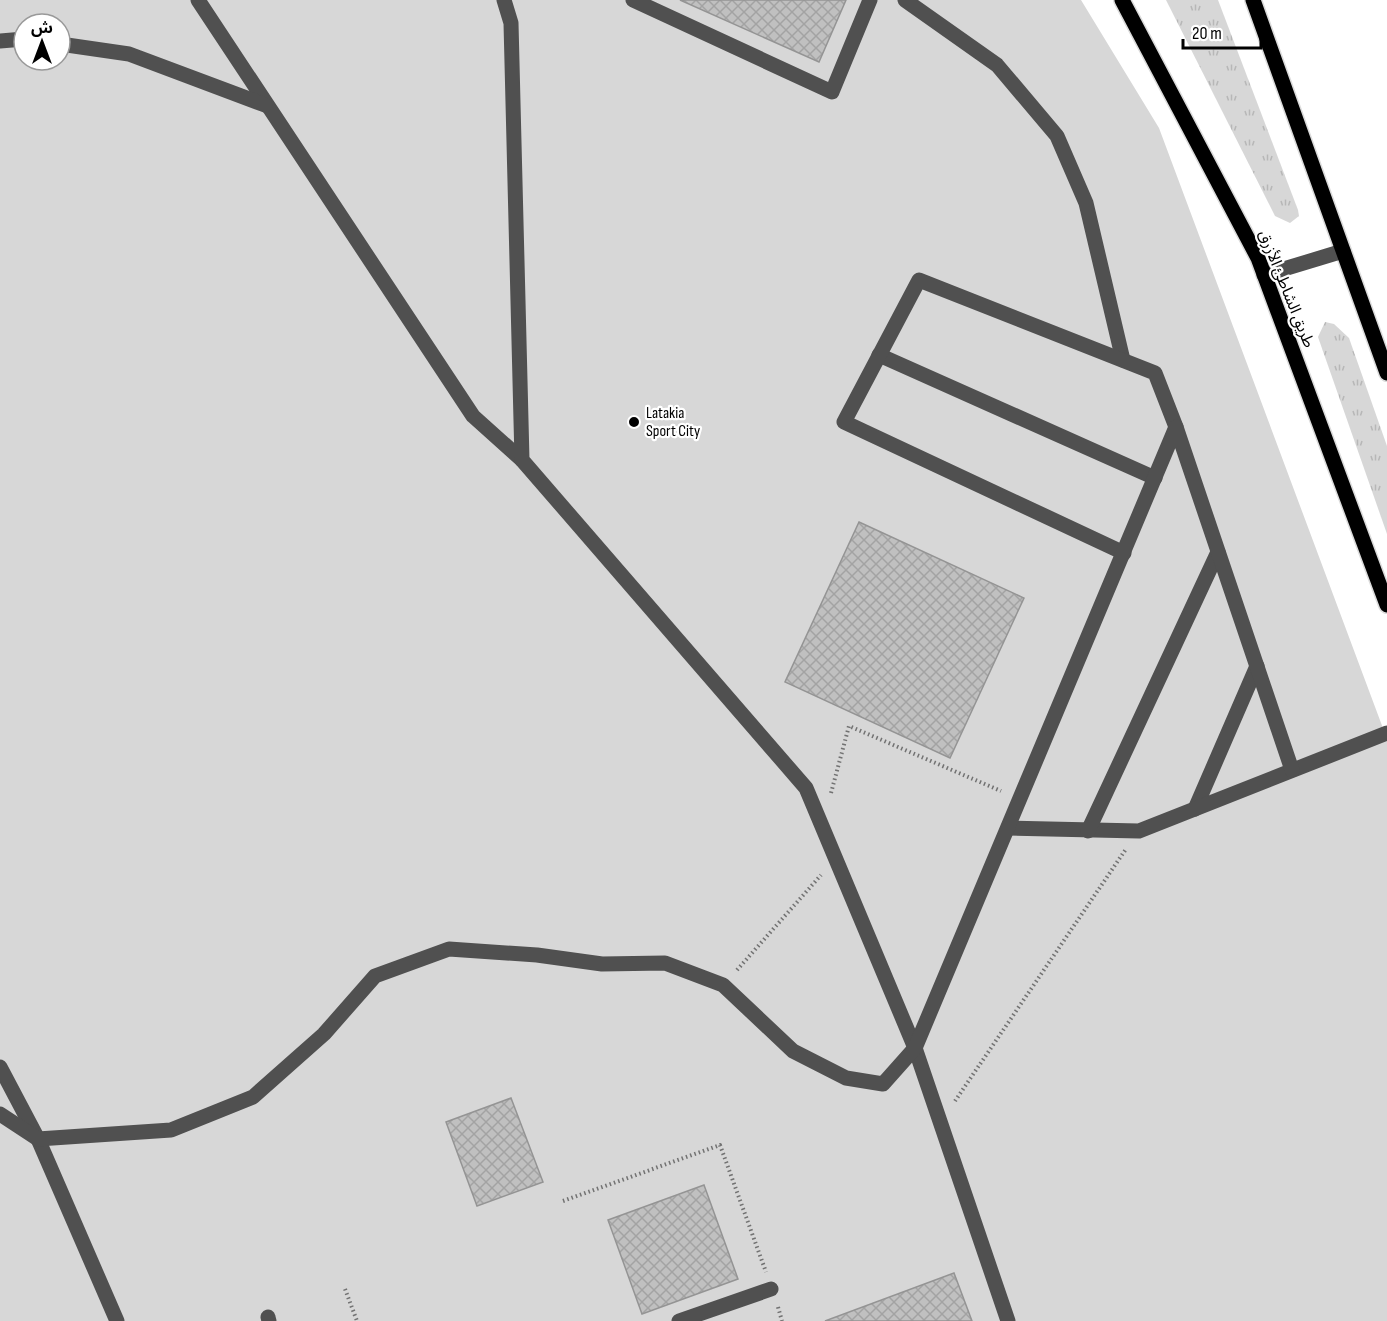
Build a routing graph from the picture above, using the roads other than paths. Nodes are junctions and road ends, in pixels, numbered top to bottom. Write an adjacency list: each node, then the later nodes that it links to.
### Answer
1 (198, 0): 9 (street)
2 (504, 0): 16 (street)
3 (633, 0): 4 (street)
4 (870, 0)
5 (905, 0): 13 (street)
6 (1122, 0): 11 (main road, طريق الشاطئ الأزرق)
7 (1253, 0): 10 (main road)
8 (72, 46): 9 (street)
9 (265, 105): 16 (street)
10 (1343, 251): 11 (street); 14 (main road)
11 (1264, 275): 20 (main road, طريق الشاطئ الأزرق)
12 (879, 355): 13 (street); 17 (street); 19 (street)
13 (1123, 360): 15 (street)
14 (1387, 373)
15 (1176, 427): 17 (street); 18 (street)
16 (522, 460): 27 (street)
17 (1155, 478): 19 (street)
18 (1218, 552): 21 (street); 26 (street)
19 (1124, 553): 25 (street)
20 (1387, 605)
21 (1257, 666): 23 (street); 24 (street)
22 (1387, 733): 23 (street)
23 (1292, 770): 24 (street)
24 (1195, 809): 26 (street)
25 (1009, 828): 26 (street); 27 (street)
26 (1088, 831)
27 (915, 1048): 30 (street); 34 (street)
28 (0, 1067): 30 (street)
29 (0, 1114): 30 (street)
30 (38, 1138): 32 (street)
31 (771, 1289): 33 (street)
32 (117, 1321)
33 (679, 1321)
34 (1008, 1321)

